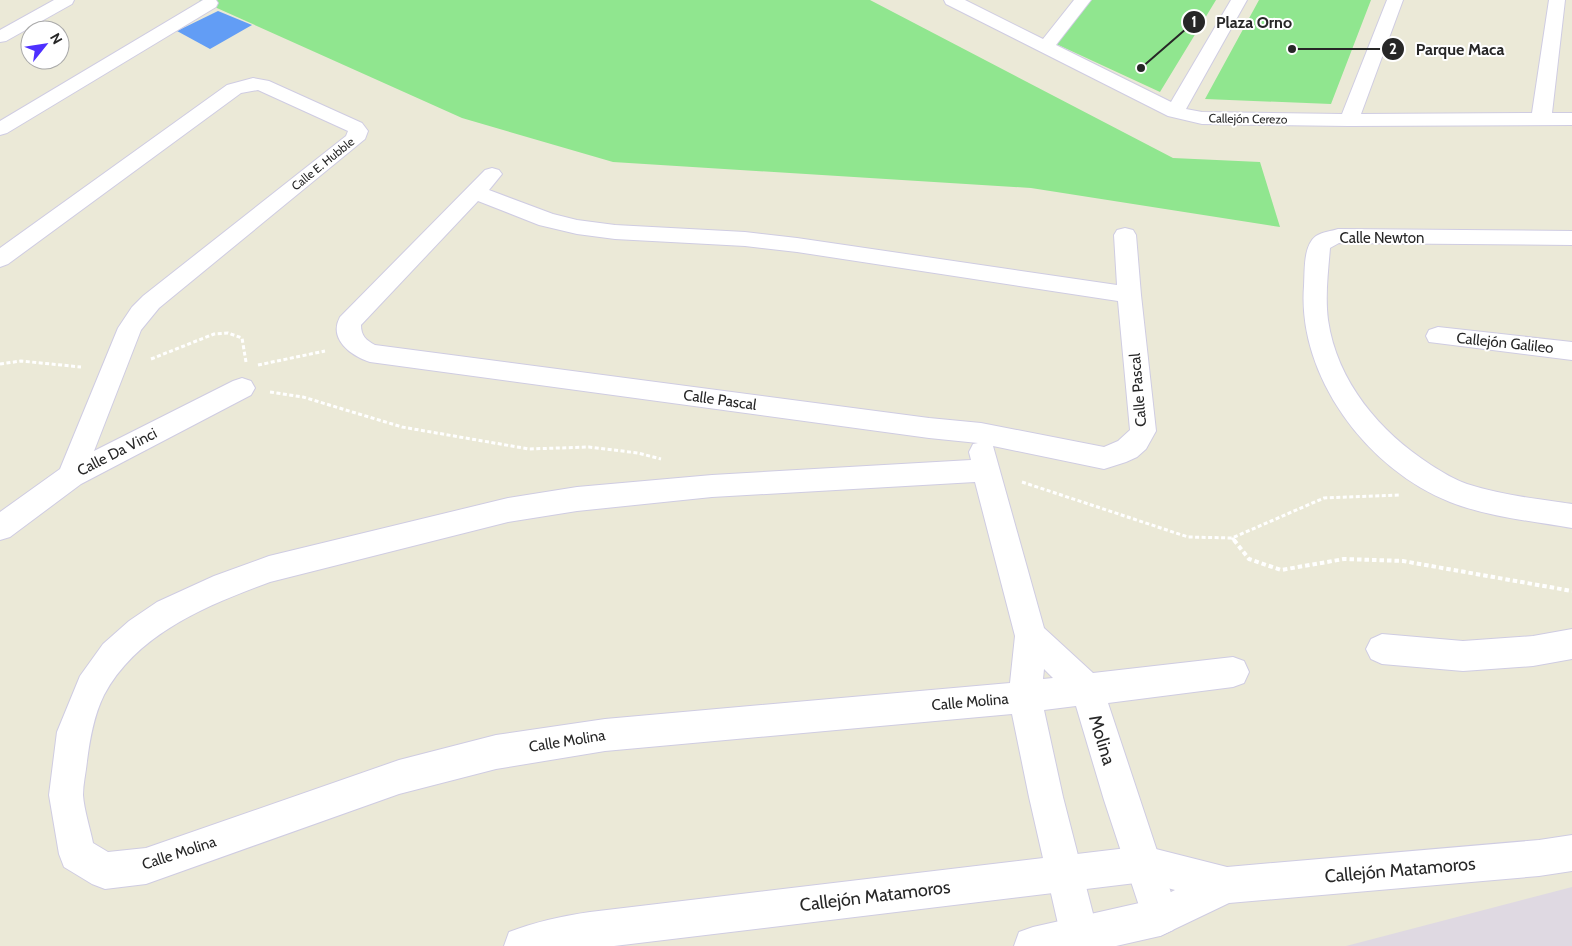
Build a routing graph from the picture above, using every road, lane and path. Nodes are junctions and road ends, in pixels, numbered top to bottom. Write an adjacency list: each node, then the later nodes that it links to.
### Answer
1 (66, 0): 8 (street)
2 (952, 0): 9 (street, Callejón Cerezo)
3 (1083, 0): 9 (street)
4 (1239, 0): 10 (street)
5 (1395, 0): 12 (street)
6 (1557, 0): 13 (street)
7 (210, 3): 14 (street)
8 (0, 36)
9 (1046, 47): 10 (street, Callejón Cerezo)
10 (1175, 112): 12 (street, Callejón Cerezo)
11 (1572, 119): 13 (street, Callejón Cerezo)
12 (1349, 120): 13 (street, Callejón Cerezo)
13 (1542, 120)
14 (0, 129)
15 (492, 174): 16 (street)
16 (475, 192): 20 (street); 22 (street)
17 (1125, 235): 20 (street, Calle Pascal)
18 (1572, 238): 30 (street, Calle Newton)
19 (0, 259): 27 (street, Calle E. Hubble)
20 (1129, 295): 25 (street, Calle Pascal)
21 (1438, 336): 23 (street, Callejón Galileo)
22 (352, 340): 24 (path); 25 (street, Calle Pascal)
23 (1572, 351)
24 (242, 388): 27 (street, Calle Da Vinci); 28 (path)
25 (980, 433): 26 (street)
26 (986, 470): 28 (street, Calle Molina); 32 (path); 34 (street)
27 (71, 476): 31 (street, Calle Da Vinci)
28 (712, 486): 39 (street, Calle Molina)
29 (1400, 495): 32 (path)
30 (1572, 516)
31 (0, 528)
32 (1232, 538): 33 (path)
33 (1572, 592)
34 (1031, 636): 38 (street); 39 (street)
35 (1572, 644): 36 (street)
36 (1382, 649)
37 (1233, 672): 38 (street, Calle Molina)
38 (1087, 689): 39 (street, Calle Molina); 41 (street, Molina)
39 (1025, 697): 42 (street)
40 (1572, 853): 43 (street, Callejón Matamoros)
41 (1144, 864): 42 (street, Callejón Matamoros); 43 (street, Callejón Matamoros); 44 (street, Molina)
42 (1064, 874): 45 (street); 46 (street, Callejón Matamoros)
43 (1227, 885): 44 (street, Callejón Matamoros)
44 (1160, 917): 45 (street, Callejón Matamoros)
45 (1080, 937): 47 (street, Callejón Matamoros)
46 (523, 946)
47 (1033, 946)

